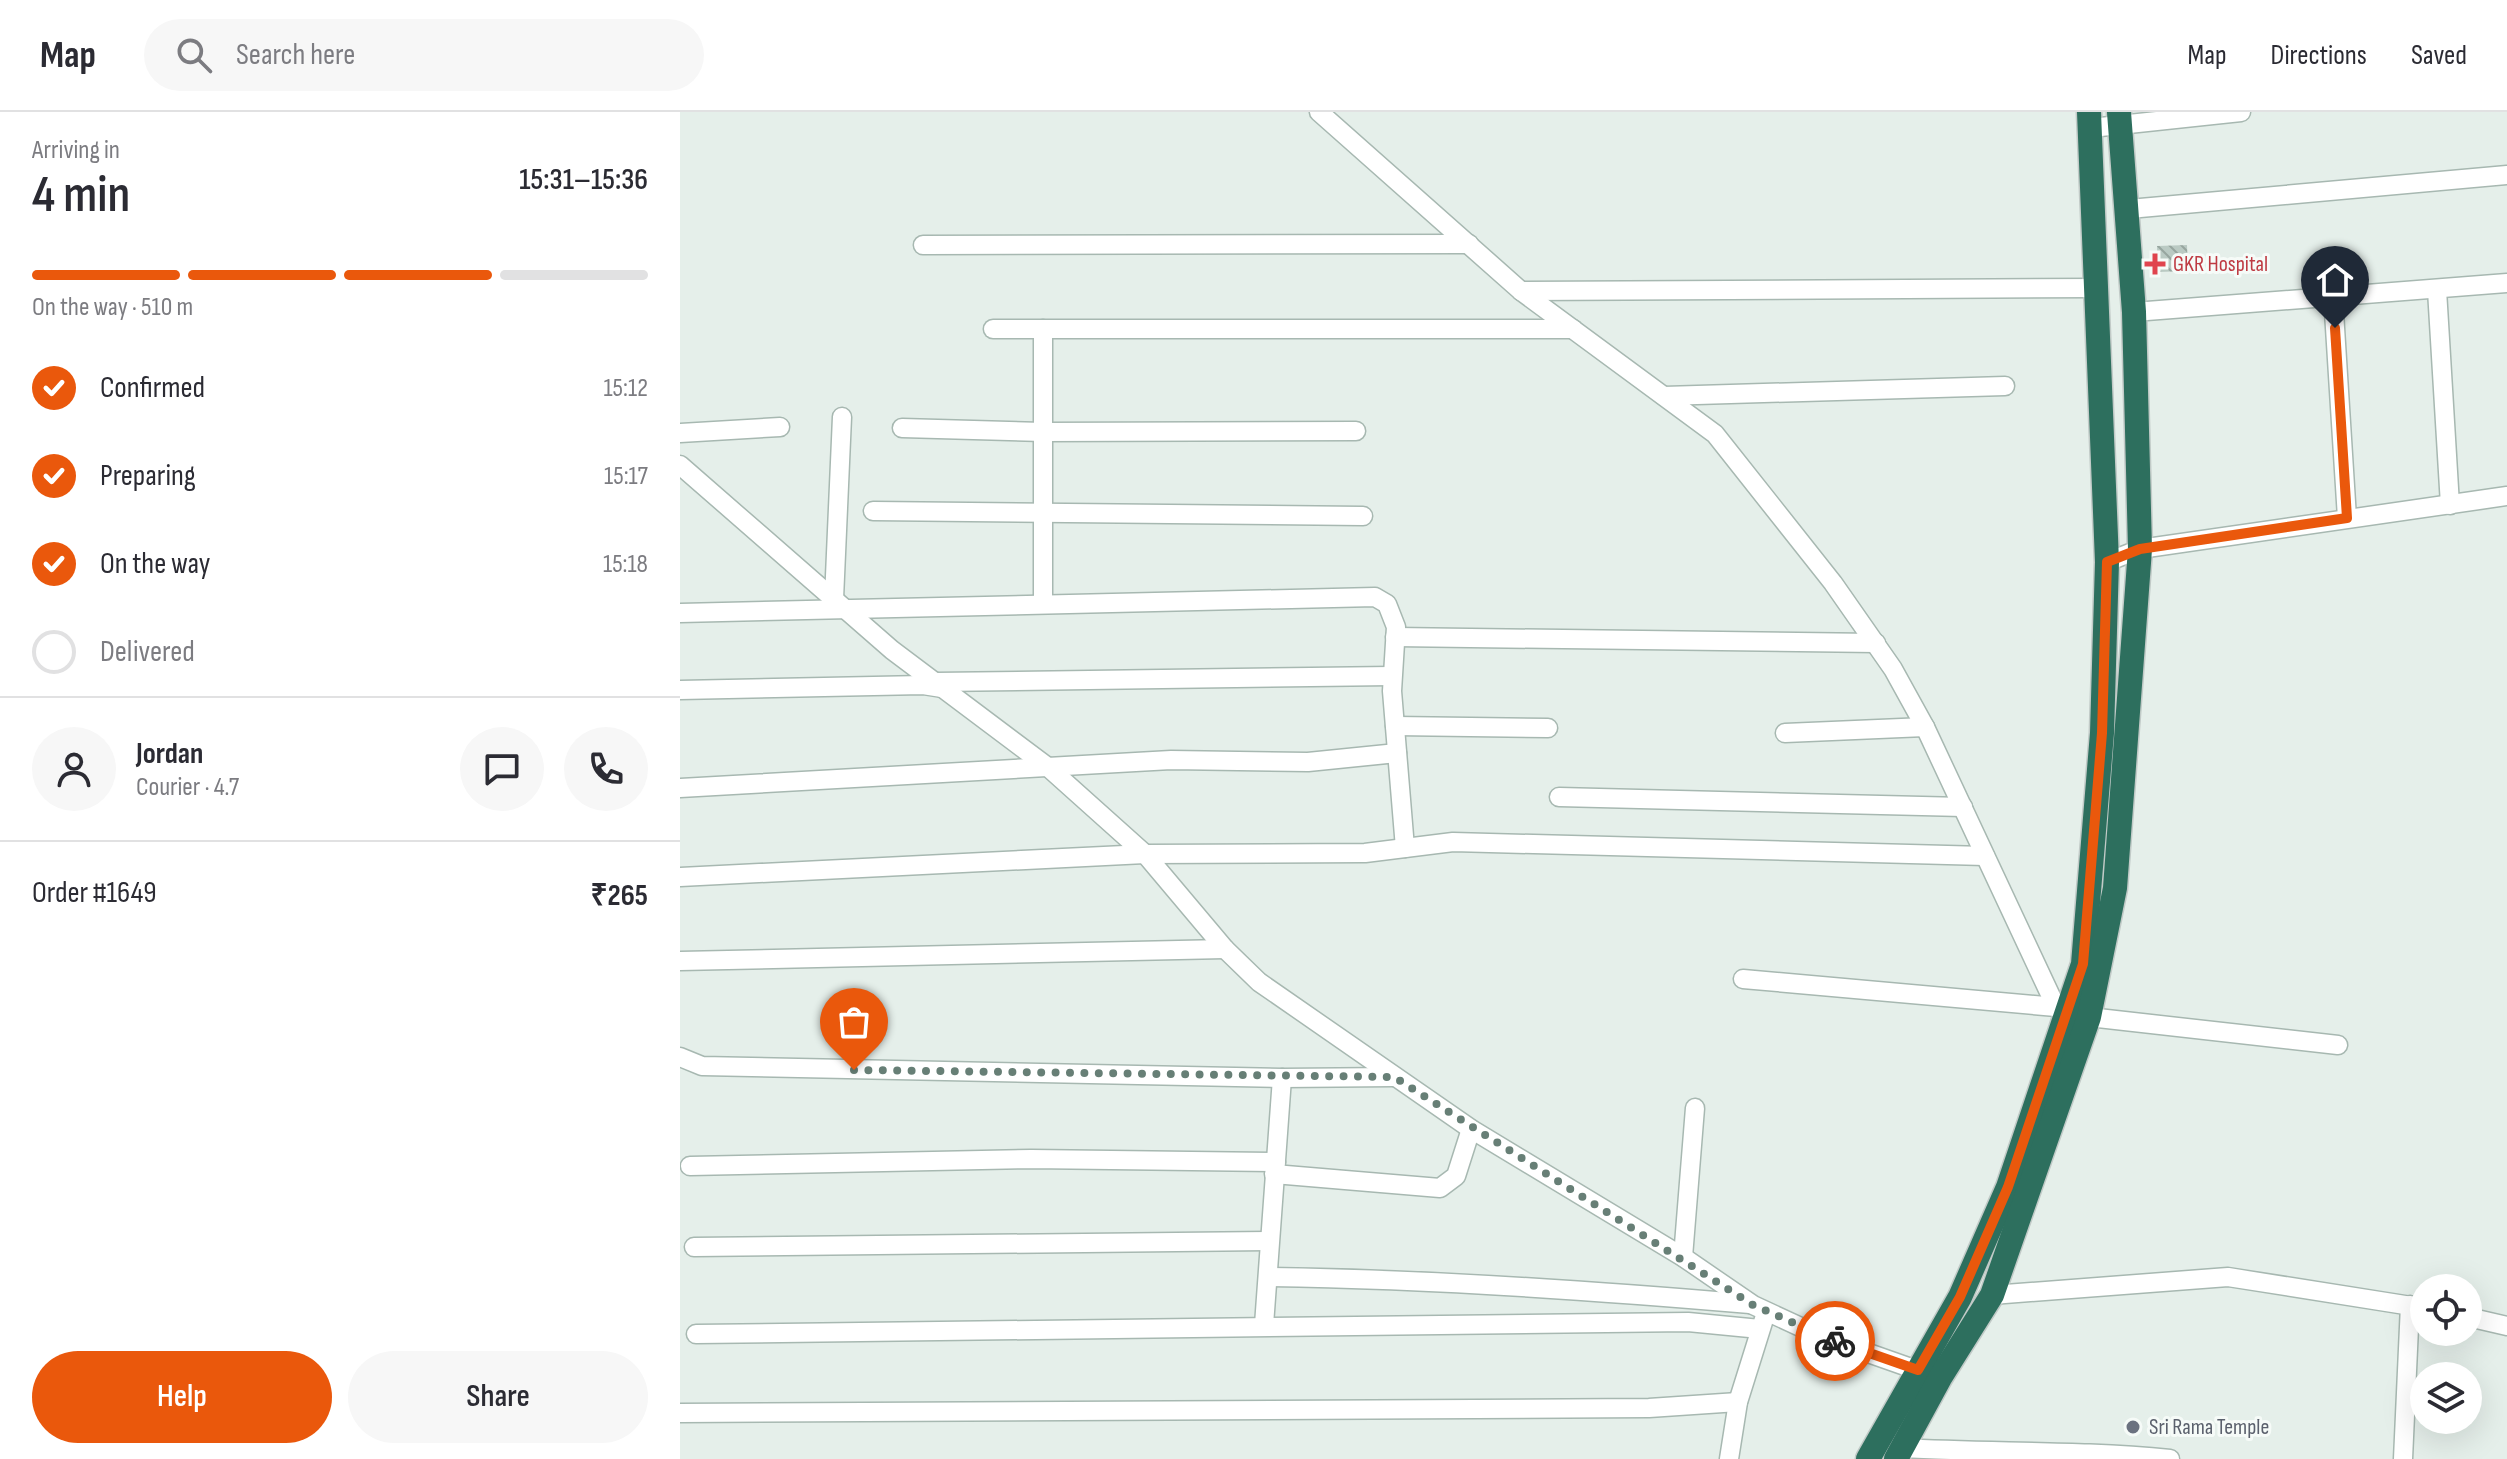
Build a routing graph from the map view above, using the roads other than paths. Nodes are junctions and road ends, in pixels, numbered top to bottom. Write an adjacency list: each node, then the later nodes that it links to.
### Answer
1 (1319, 112): 7 (street)
2 (2241, 112): 3 (street)
3 (2120, 119): 4 (street); 6 (highway)
4 (2090, 120): 10 (highway)
5 (2507, 175): 6 (street)
6 (2129, 209): 14 (highway)
7 (1469, 244): 8 (street); 12 (street)
8 (923, 245)
9 (2507, 283): 11 (street)
10 (2097, 288): 12 (street); 34 (highway)
11 (2437, 290): 13 (street); 28 (street)
12 (1521, 291): 17 (street)
13 (2333, 296): 14 (street); 32 (street)
14 (2134, 312): 33 (highway)
15 (993, 329): 16 (street)
16 (1043, 329): 17 (street); 24 (street)
17 (1573, 329): 19 (street)
18 (2005, 386): 19 (street)
19 (1664, 396): 39 (street)
20 (842, 417): 36 (street)
21 (780, 427): 25 (street)
22 (902, 428): 24 (street)
23 (1356, 431): 24 (street)
24 (1043, 432): 29 (street)
25 (680, 433)
26 (680, 465): 36 (street)
27 (2507, 496): 28 (street)
28 (2450, 505): 32 (street)
29 (1043, 510): 30 (street); 31 (street); 35 (street)
30 (873, 511)
31 (1363, 516)
32 (2347, 518): 33 (street)
33 (2140, 549): 34 (street); 59 (highway)
34 (2107, 562): 59 (highway)
35 (1043, 603): 36 (street); 38 (street)
36 (841, 604): 37 (street); 41 (street)
37 (680, 613)
38 (1395, 637): 39 (street); 40 (street)
39 (1876, 643): 44 (street)
40 (1392, 676): 41 (street); 43 (street)
41 (940, 685): 42 (street); 48 (street)
42 (680, 690)
43 (1395, 726): 45 (street); 47 (street)
44 (1925, 727): 46 (street); 51 (street)
45 (1548, 728)
46 (1785, 733)
47 (1397, 753): 48 (street); 52 (street)
48 (1049, 768): 49 (street); 53 (street)
49 (680, 788)
50 (1559, 797): 51 (street)
51 (1963, 807): 54 (street)
52 (1405, 848): 53 (street); 54 (street)
53 (1145, 854): 55 (street); 56 (street)
54 (1985, 856): 59 (street)
55 (680, 877)
56 (1225, 949): 57 (street); 62 (street)
57 (680, 961)
58 (1743, 979): 59 (street)
59 (2071, 1012): 60 (street); 72 (highway); 80 (highway)
60 (2338, 1045)
61 (680, 1057): 63 (street)
62 (1394, 1077): 63 (street); 65 (street)
63 (1282, 1078): 67 (street)
64 (1695, 1108): 70 (street)
65 (1471, 1129): 67 (street); 70 (street)
66 (690, 1166): 67 (street)
67 (1275, 1168): 68 (street)
68 (1268, 1241): 69 (street); 71 (street)
69 (694, 1247)
70 (1683, 1257): 74 (street)
71 (1268, 1277): 74 (street); 76 (street)
72 (1992, 1295): 73 (street); 80 (highway)
73 (2410, 1305)
74 (1760, 1315): 76 (street); 80 (street); 81 (street)
75 (2482, 1320): 77 (street)
76 (1264, 1325): 78 (street)
77 (2507, 1326)
78 (696, 1334)
79 (2413, 1346): 89 (street)
80 (1929, 1374): 83 (highway); 87 (highway)
81 (1738, 1402): 82 (street); 86 (street)
82 (680, 1413)
83 (1899, 1454): 84 (street)
84 (1990, 1456): 85 (street)
85 (2112, 1456): 88 (street)
86 (1729, 1459)
87 (1868, 1459)
88 (2170, 1459)
89 (2403, 1459)

